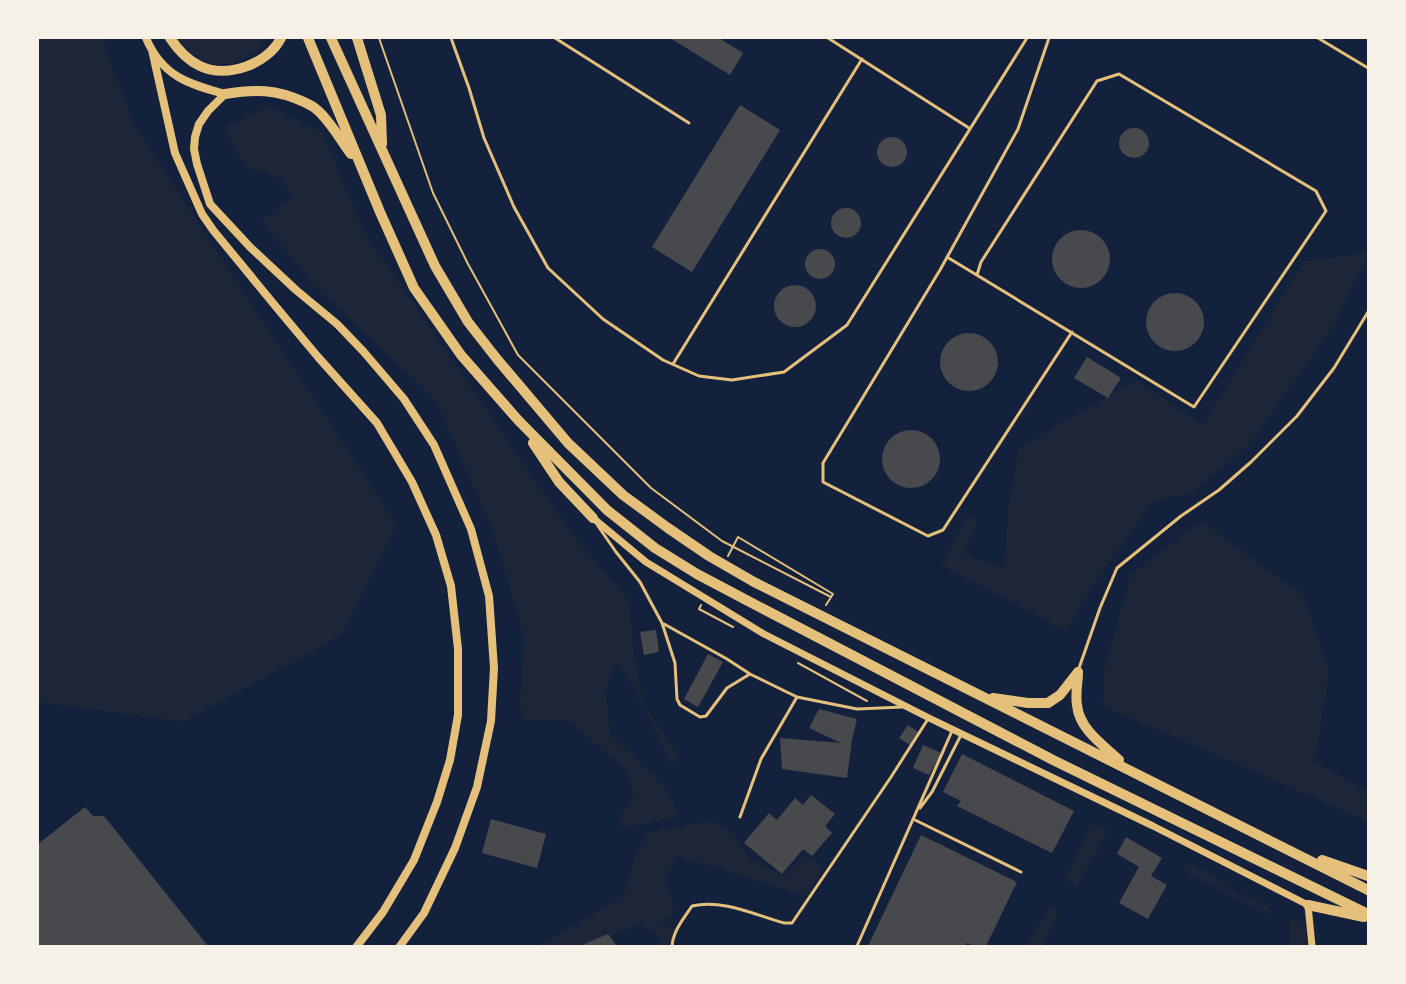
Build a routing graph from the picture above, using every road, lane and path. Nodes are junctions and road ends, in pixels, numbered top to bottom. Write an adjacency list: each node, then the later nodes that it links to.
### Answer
1 (146, 38): 14 (main road)
2 (170, 38): 3 (highway)
3 (281, 38)
4 (308, 38): 21 (highway)
5 (331, 38): 20 (highway)
6 (357, 38): 20 (highway)
7 (379, 38): 31 (path)
8 (451, 38): 26 (lane)
9 (555, 38): 18 (lane)
10 (828, 38): 15 (lane)
11 (1027, 38): 19 (lane)
12 (1049, 38): 22 (lane)
13 (1317, 38): 16 (lane)
14 (152, 50): 17 (main road); 51 (main road)
15 (862, 59): 19 (lane); 26 (lane)
16 (1368, 68)
17 (225, 94): 21 (highway); 52 (main road)
18 (689, 123)
19 (969, 128): 26 (lane)
20 (382, 150): 35 (highway)
21 (363, 172): 27 (highway)
22 (947, 257): 23 (lane); 25 (lane)
23 (977, 275): 25 (lane); 25 (lane)
24 (1368, 312): 33 (lane)
25 (1072, 332)
26 (673, 364)
27 (518, 420): 28 (highway); 50 (highway)
28 (592, 518): 32 (lane); 37 (street)
29 (738, 537): 30 (path)
30 (833, 594)
31 (831, 597)
32 (662, 623): 34 (lane); 34 (lane)
33 (1078, 672): 35 (highway); 41 (highway)
34 (750, 674): 36 (lane)
35 (985, 696): 41 (highway)
36 (797, 697): 37 (lane); 43 (lane)
37 (906, 706): 38 (street)
38 (929, 718): 39 (street); 53 (lane)
39 (953, 730): 40 (street); 42 (lane)
40 (961, 734): 42 (lane); 49 (street)
41 (1130, 770): 45 (highway)
42 (917, 813): 44 (lane)
43 (740, 817)
44 (914, 819): 46 (lane); 54 (lane)
45 (1290, 851): 47 (highway); 48 (highway)
46 (1021, 872)
47 (1368, 876)
48 (1368, 890)
49 (1308, 905): 50 (highway); 55 (street)
50 (1368, 916)
51 (357, 946)
52 (400, 946)
53 (672, 946)
54 (856, 946)
55 (1312, 946)

